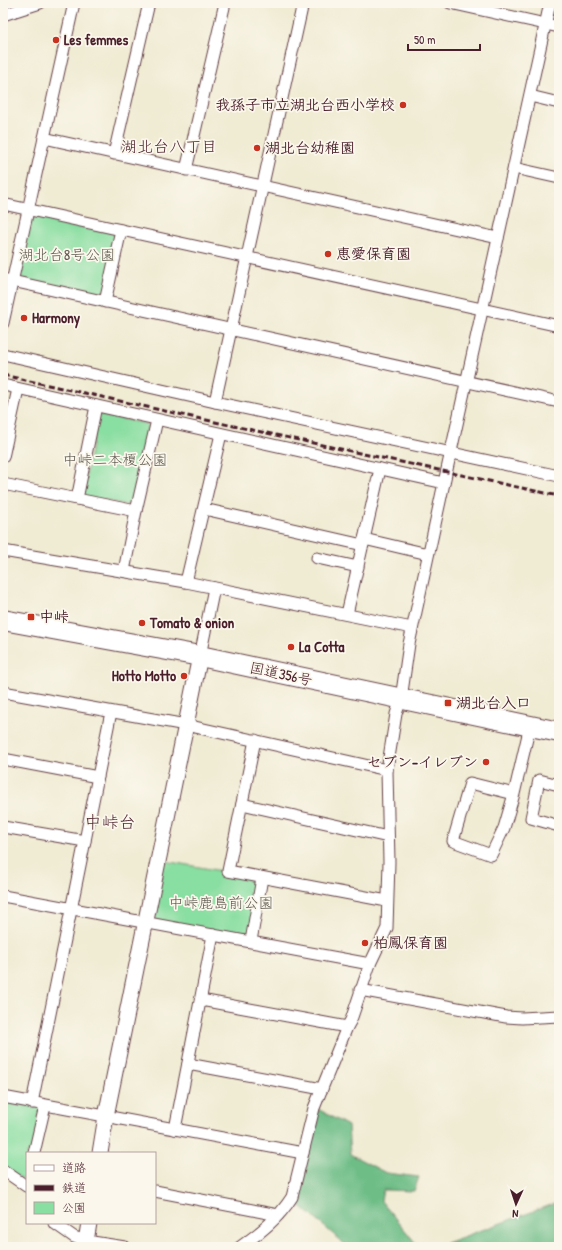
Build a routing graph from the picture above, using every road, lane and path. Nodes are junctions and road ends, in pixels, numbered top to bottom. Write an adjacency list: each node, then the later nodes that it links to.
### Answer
1 (40, 3): 8 (street)
2 (74, 3): 13 (street)
3 (149, 3): 14 (street)
4 (225, 3): 16 (street)
5 (303, 3): 18 (street)
6 (450, 3): 9 (street)
7 (550, 3): 9 (street)
8 (3, 15)
9 (546, 24): 10 (street); 11 (street)
10 (559, 27)
11 (530, 96): 12 (street); 15 (street)
12 (559, 103)
13 (44, 138): 14 (street); 20 (street)
14 (114, 154): 16 (street)
15 (514, 168): 17 (street); 22 (street)
16 (186, 170): 18 (street)
17 (559, 178)
18 (262, 187): 22 (street); 23 (street)
19 (3, 204): 20 (street)
20 (29, 209): 21 (street); 24 (street)
21 (121, 230): 23 (street); 25 (street)
22 (498, 238): 26 (street)
23 (246, 257): 26 (street); 29 (street)
24 (8, 280): 25 (street); 27 (street)
25 (105, 302): 29 (street)
26 (482, 309): 28 (street); 31 (street)
27 (3, 324)
28 (559, 326)
29 (231, 329): 31 (street); 34 (street)
30 (3, 354): 34 (street)
31 (467, 381): 35 (street); 39 (street)
32 (3, 385): 33 (street)
33 (18, 389): 36 (street); 40 (street)
34 (215, 402): 39 (street)
35 (559, 402)
36 (96, 406): 37 (street); 45 (street)
37 (158, 420): 38 (street); 47 (street)
38 (221, 434): 41 (street); 46 (street)
39 (451, 453): 42 (street); 43 (street)
40 (3, 457)
41 (380, 469): 43 (street); 48 (street)
42 (559, 476)
43 (444, 483): 50 (street)
44 (3, 484): 45 (street)
45 (77, 499): 47 (street)
46 (204, 509): 48 (street); 54 (street)
47 (136, 511): 53 (street)
48 (363, 542): 50 (street); 52 (street)
49 (3, 551): 53 (street)
50 (428, 554): 58 (street)
51 (317, 558): 52 (street)
52 (358, 567): 56 (street)
53 (124, 571): 54 (street)
54 (186, 582): 55 (street)
55 (214, 588): 56 (street); 59 (street)
56 (347, 614): 58 (street)
57 (3, 620): 59 (highway, 国道356号)
58 (412, 628): 61 (street)
59 (200, 656): 61 (highway, 国道356号); 63 (street)
60 (3, 692): 62 (street)
61 (401, 699): 64 (highway, 国道356号); 68 (street)
62 (111, 712): 63 (street); 69 (street)
63 (186, 725): 66 (street); 81 (street)
64 (530, 726): 65 (highway, 国道356号); 71 (street)
65 (559, 732)
66 (255, 740): 68 (street); 72 (street)
67 (3, 760): 69 (street)
68 (387, 770): 75 (street)
69 (98, 777): 76 (street)
70 (559, 785): 73 (street)
71 (514, 794): 71 (street)
72 (242, 804): 75 (street); 77 (street)
73 (559, 826)
74 (3, 827): 76 (street)
75 (388, 837): 79 (street)
76 (85, 841): 80 (street)
77 (262, 878): 79 (street); 83 (street)
78 (3, 896): 80 (street)
79 (388, 902): 84 (street)
80 (72, 909): 81 (street); 92 (street)
81 (146, 923): 82 (street); 94 (street)
82 (213, 935): 83 (street); 86 (street)
83 (251, 941): 84 (street)
84 (370, 964): 85 (street)
85 (360, 990): 87 (street); 88 (street)
86 (201, 1000): 88 (street); 89 (street)
87 (559, 1016)
88 (346, 1027): 90 (street)
89 (188, 1064): 90 (street); 95 (street)
90 (322, 1089): 98 (street)
91 (3, 1097): 92 (street)
92 (32, 1103): 93 (street)
93 (45, 1106): 94 (street); 96 (street)
94 (106, 1116): 95 (street); 97 (street)
95 (175, 1129): 98 (street)
96 (34, 1152)
97 (100, 1152)
98 (303, 1153): 102 (street)
99 (3, 1170): 100 (street)
100 (26, 1184)
101 (156, 1191): 102 (street)
102 (278, 1215): 107 (street)
103 (55, 1224): 105 (street)
104 (89, 1224): 105 (street)
105 (86, 1244): 106 (street)
106 (125, 1247)
107 (240, 1247)

